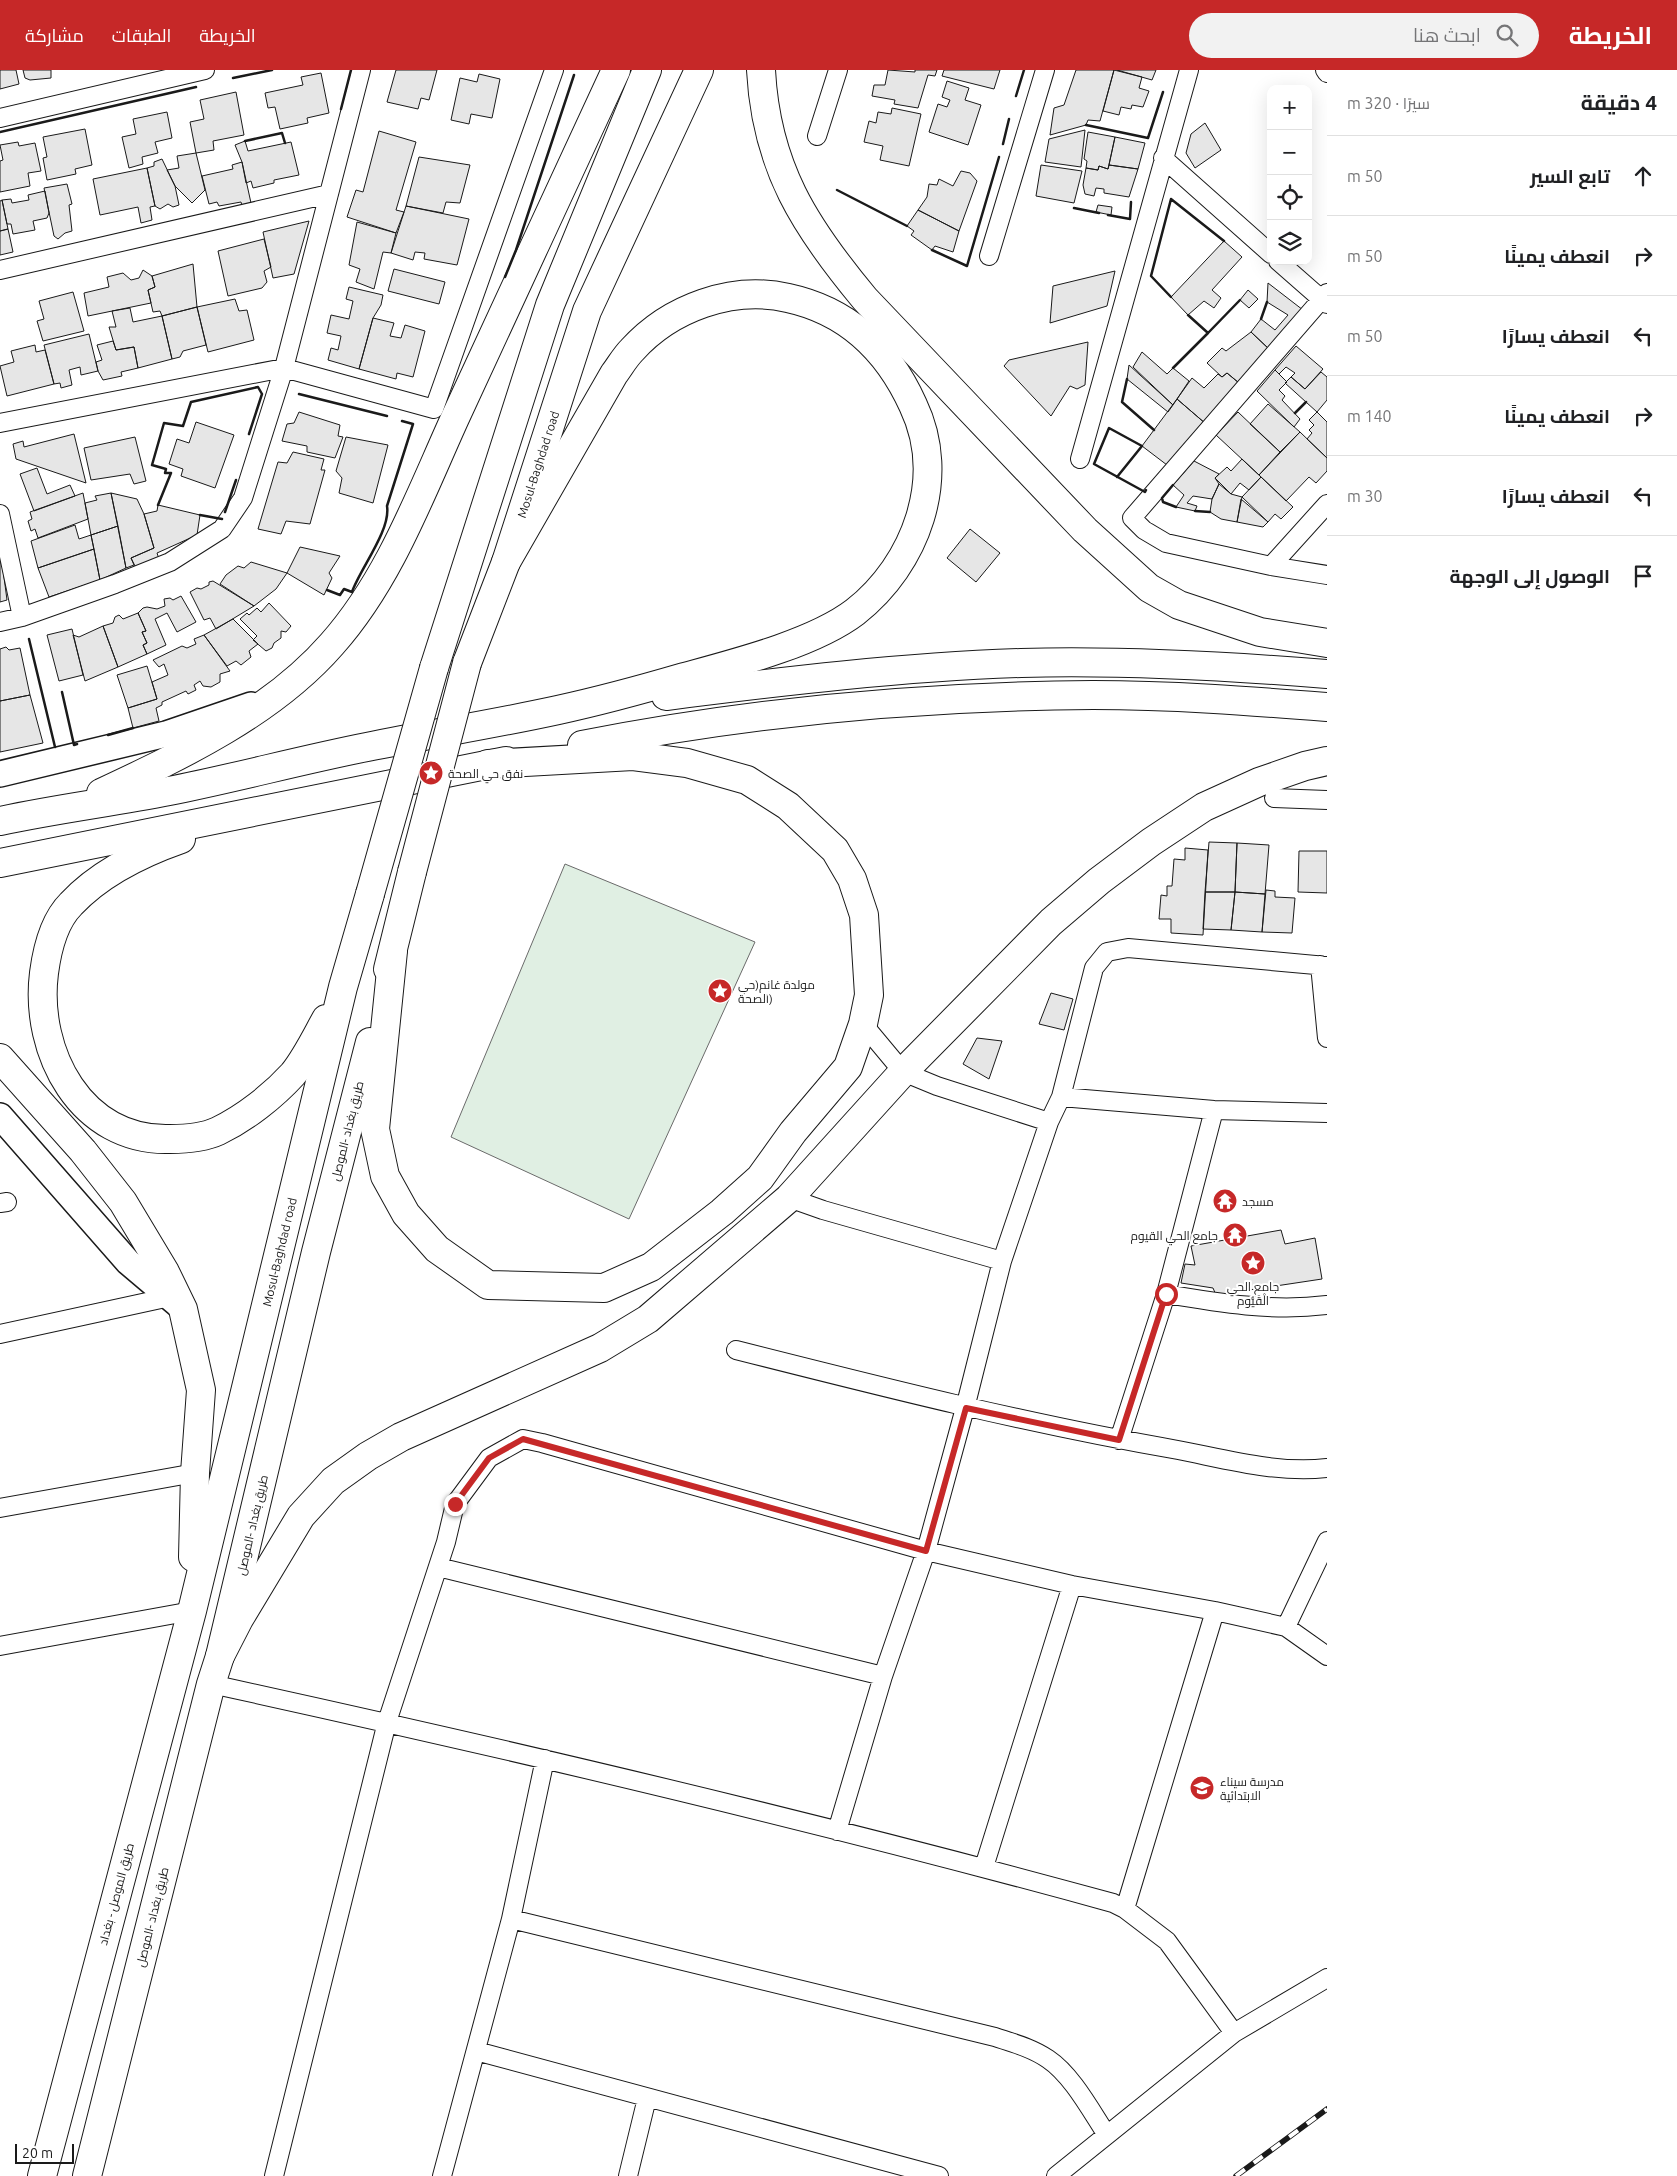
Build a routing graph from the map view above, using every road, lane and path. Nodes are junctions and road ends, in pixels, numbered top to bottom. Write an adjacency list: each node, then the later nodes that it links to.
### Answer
1 (205, 70): 11 (street)
2 (362, 70): 14 (street)
3 (554, 70): 20 (street)
4 (616, 70): 32 (highway)
5 (647, 70): 47 (highway, Mosul-Baghdad road, bridge)
6 (699, 70): 25 (highway, Mosul-Baghdad road)
7 (761, 70): 30 (highway)
8 (838, 70): 12 (street)
9 (1045, 70): 16 (street)
10 (1189, 70): 13 (street)
11 (0, 118)
12 (817, 136)
13 (1163, 158): 15 (street); 22 (street)
14 (329, 194): 18 (street); 20 (street)
15 (1267, 250)
16 (989, 256)
17 (1283, 265): 19 (street)
18 (0, 270)
19 (1325, 299): 26 (street)
20 (284, 368): 21 (street); 28 (street)
21 (0, 423)
22 (1080, 459)
23 (1327, 504): 26 (street)
24 (0, 514): 28 (street)
25 (506, 562): 34 (highway); 44 (highway, Mosul-Baghdad road, bridge)
26 (1271, 566): 27 (street)
27 (1327, 575)
28 (22, 617): 29 (street)
29 (0, 622)
30 (1327, 643)
31 (1327, 674): 34 (highway)
32 (276, 695): 37 (main road); 40 (highway)
33 (1327, 707): 36 (highway)
34 (558, 710): 40 (highway)
35 (1327, 761): 51 (highway)
36 (488, 764): 41 (highway); 48 (highway)
37 (0, 774)
38 (1274, 798): 39 (street)
39 (1327, 800)
40 (60, 808): 42 (highway)
41 (274, 808): 43 (highway); 47 (highway)
42 (0, 821)
43 (0, 863)
44 (412, 872): 45 (highway, طريق بغداد -الموصل)
45 (393, 951): 48 (highway); 77 (highway, طريق بغداد -الموصل)
46 (1323, 965): 49 (street); 52 (street)
47 (344, 987): 73 (highway, Mosul-Baghdad road)
48 (863, 1024): 51 (street)
49 (1327, 1038)
50 (0, 1058): 60 (highway)
51 (903, 1072): 56 (street); 57 (highway)
52 (1061, 1097): 53 (street); 56 (street)
53 (1214, 1110): 54 (street); 59 (street)
54 (1327, 1113)
55 (0, 1116): 60 (main road)
56 (1050, 1122): 58 (street)
57 (788, 1198): 58 (street); 77 (highway)
58 (1002, 1261): 64 (street)
59 (1166, 1294): 61 (street); 65 (street)
60 (177, 1303): 62 (street); 67 (highway)
61 (1327, 1304)
62 (0, 1334)
63 (736, 1350): 64 (street)
64 (966, 1408): 65 (street); 70 (street)
65 (1119, 1440): 66 (street)
66 (1327, 1468)
67 (195, 1473): 68 (street); 73 (highway)
68 (0, 1508)
69 (1327, 1541): 75 (street)
70 (926, 1551): 71 (street); 72 (street); 79 (street)
71 (438, 1567): 79 (street); 81 (street)
72 (1072, 1585): 74 (street); 84 (street)
73 (192, 1611): 76 (street); 92 (highway, طريق الموصل - بغداد)
74 (1215, 1611): 75 (street); 85 (street)
75 (1286, 1628): 78 (street)
76 (0, 1646)
77 (220, 1656): 80 (highway, طريق بغداد -الموصل)
78 (1327, 1656)
79 (883, 1676): 83 (street)
80 (211, 1684): 81 (street); 93 (highway, طريق بغداد -الموصل)
81 (387, 1722): 82 (street); 94 (street)
82 (545, 1759): 83 (street); 86 (street)
83 (837, 1831): 84 (street)
84 (984, 1868): 85 (street)
85 (1125, 1909): 88 (street)
86 (511, 1919): 89 (street); 91 (street)
87 (1327, 1978): 88 (street)
88 (1234, 2033): 91 (street)
89 (476, 2051): 90 (street); 95 (street)
90 (648, 2098): 96 (street); 97 (street)
91 (1107, 2135): 98 (street)
92 (42, 2176)
93 (87, 2176)
94 (274, 2176)
95 (442, 2176)
96 (628, 2176)
97 (939, 2176)
98 (1056, 2176)

